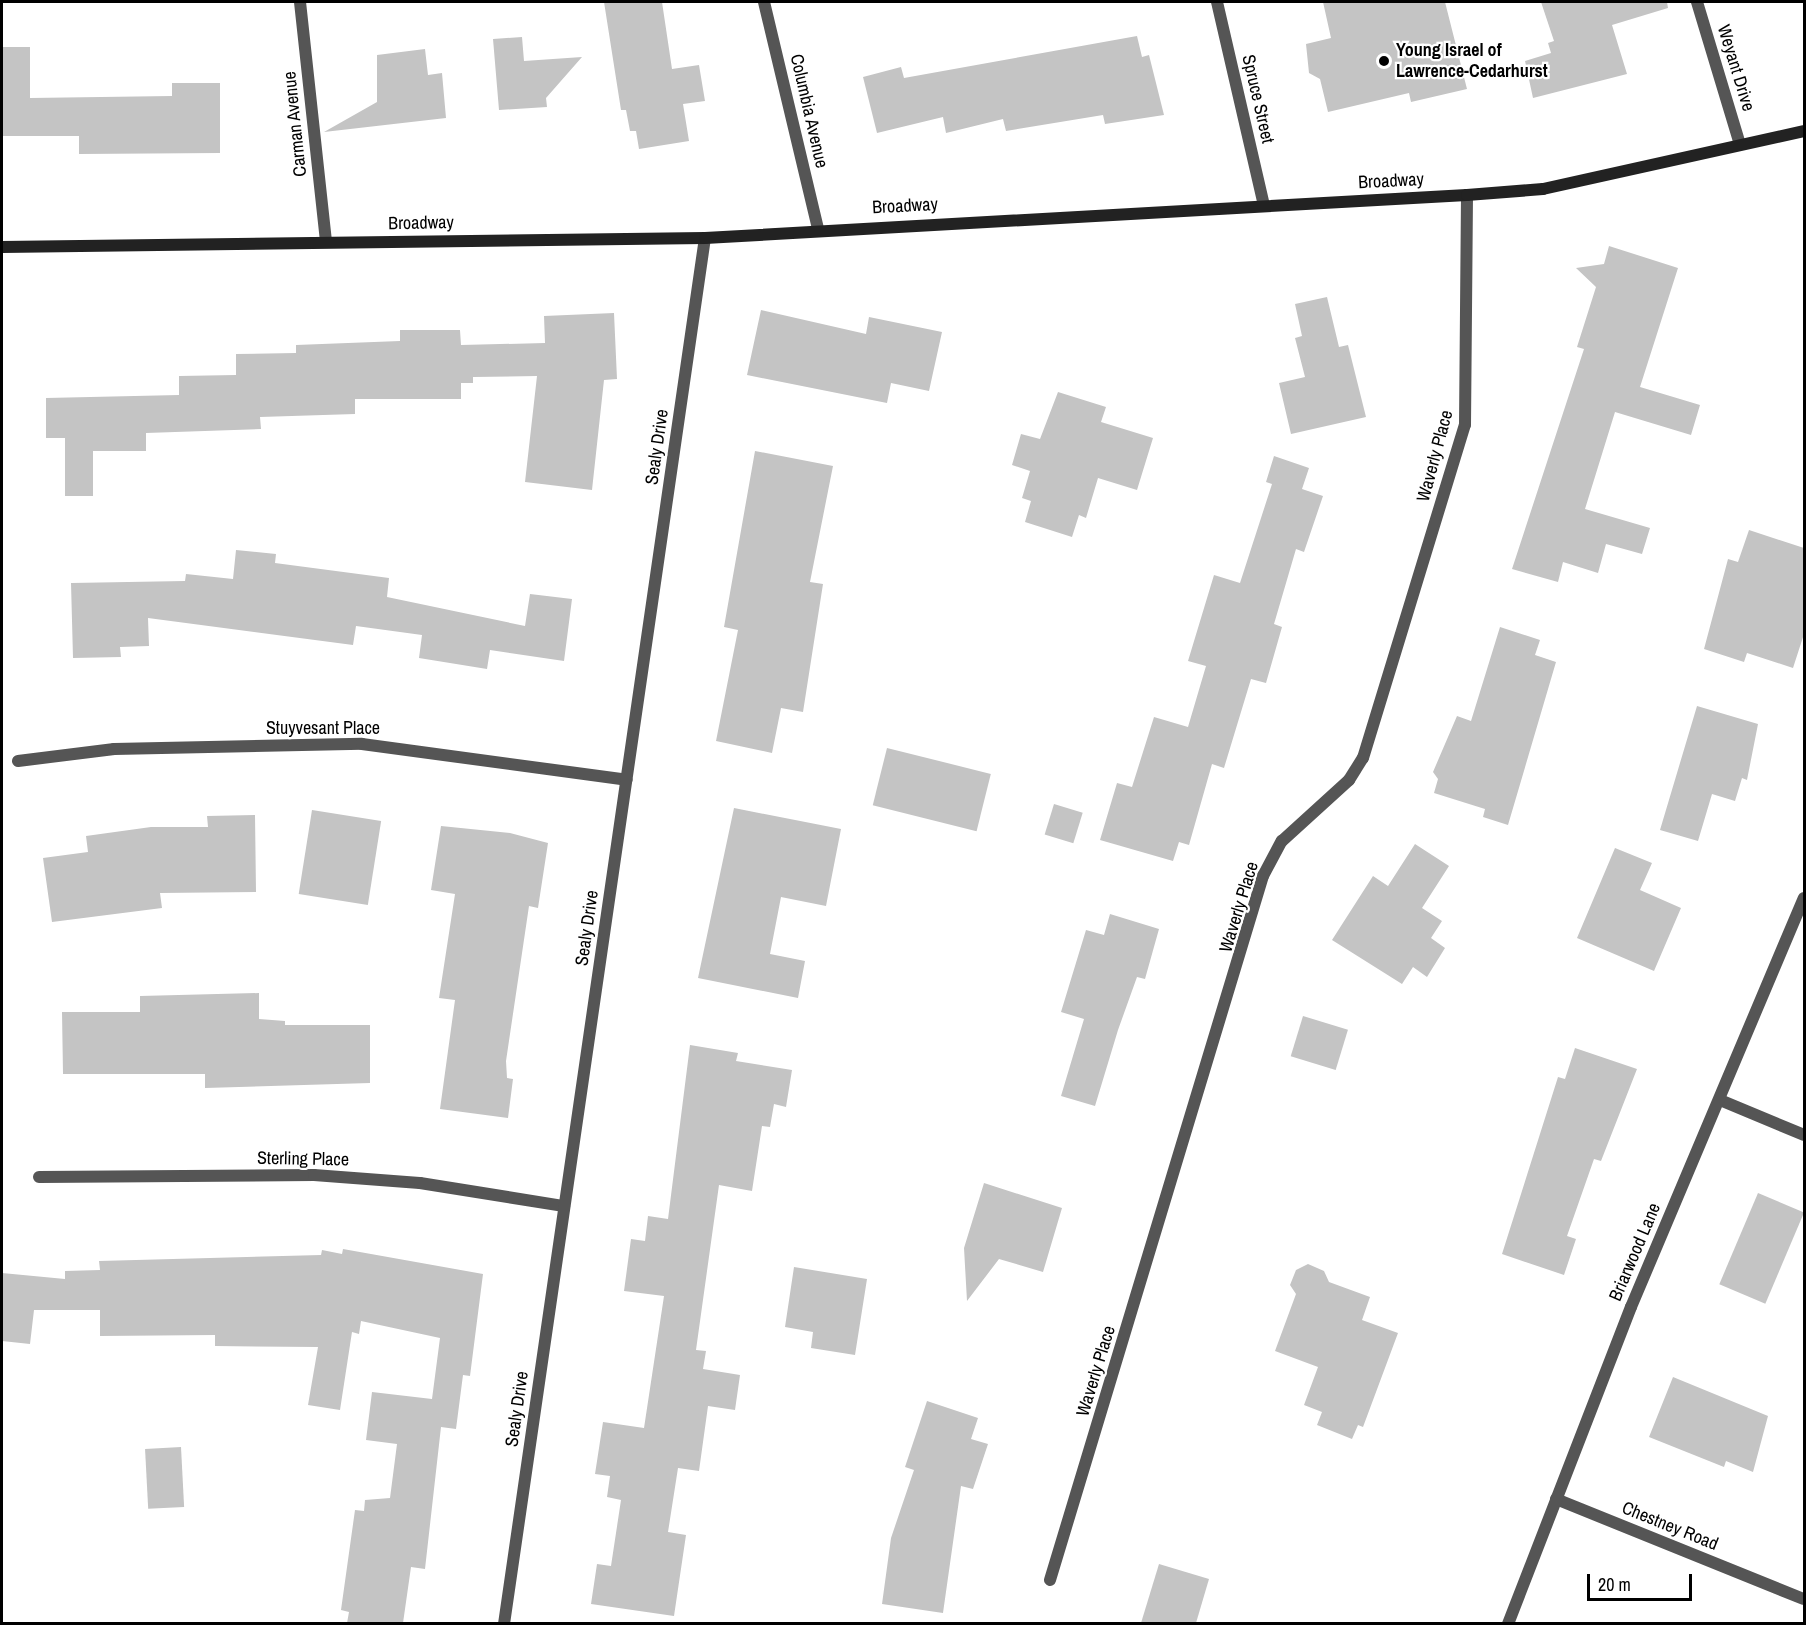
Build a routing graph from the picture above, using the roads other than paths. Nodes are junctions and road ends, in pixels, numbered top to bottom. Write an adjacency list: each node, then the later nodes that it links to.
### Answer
1 (300, 2): 11 (street, Carman Avenue)
2 (764, 2): 9 (street, Columbia Avenue)
3 (1217, 2): 8 (street, Spruce Street)
4 (1697, 2): 6 (street, Weyant Drive)
5 (1804, 131): 6 (main road, Broadway)
6 (1740, 144): 7 (main road, Broadway)
7 (1467, 195): 8 (main road, Broadway); 21 (street, Waverly Place)
8 (1264, 205): 9 (main road, Broadway)
9 (818, 229): 10 (main road, Broadway)
10 (705, 238): 11 (main road, Broadway); 14 (street, Sealy Drive)
11 (326, 242): 12 (main road, Broadway)
12 (2, 247)
13 (18, 761): 14 (street, Stuyvesant Place)
14 (627, 780): 19 (street, Sealy Drive)
15 (1804, 898): 16 (street, Briarwood Lane)
16 (1720, 1100): 17 (street); 20 (street, Briarwood Lane)
17 (1804, 1135)
18 (39, 1178): 19 (street, Sterling Place)
19 (564, 1206): 23 (street, Sealy Drive)
20 (1556, 1499): 22 (street, Chestney Road); 24 (street, Briarwood Lane)
21 (1050, 1580)
22 (1804, 1599)
23 (504, 1623)
24 (1508, 1623)

